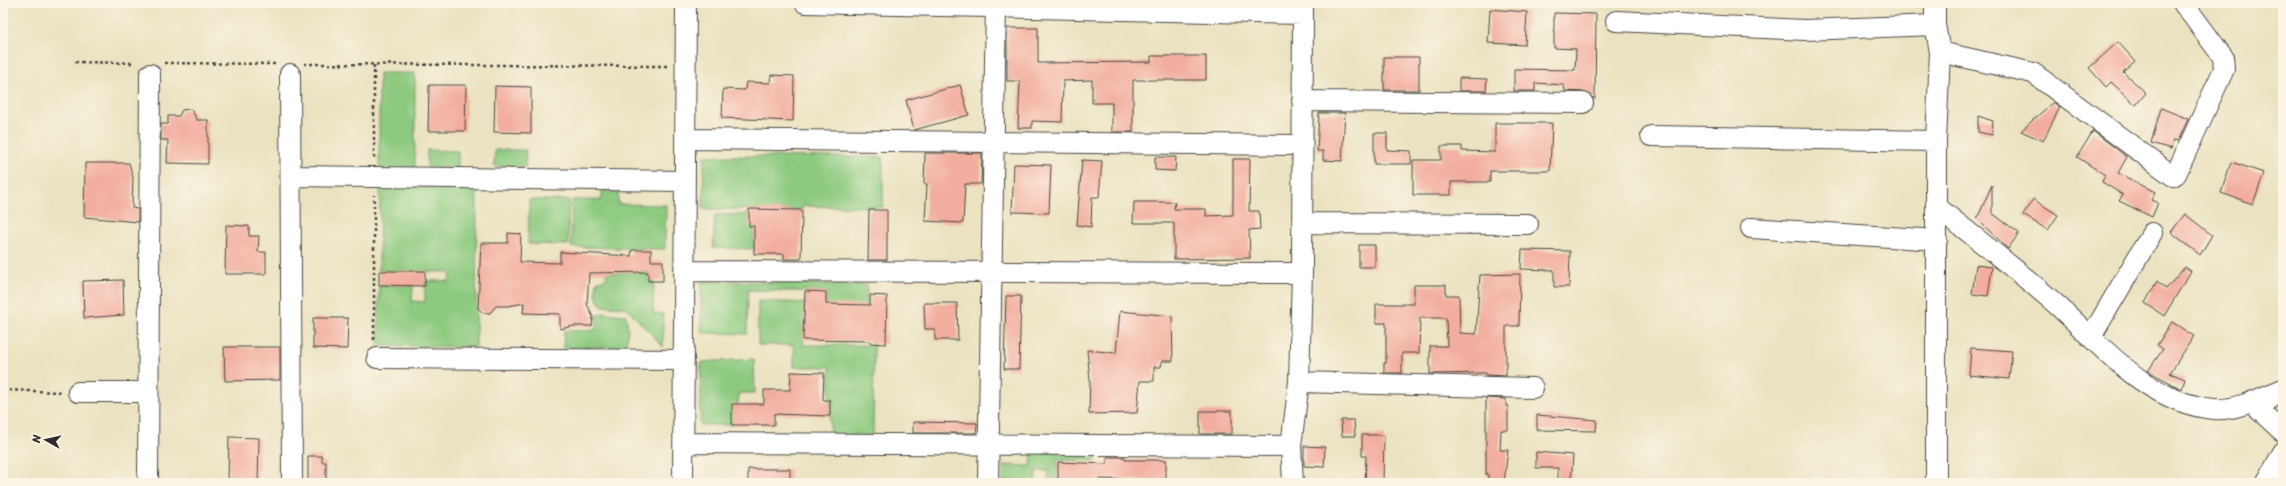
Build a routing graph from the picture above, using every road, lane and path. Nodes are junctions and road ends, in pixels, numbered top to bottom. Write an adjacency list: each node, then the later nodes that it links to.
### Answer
1 (686, 3): 12 (street)
2 (805, 3): 5 (street)
3 (1935, 3): 8 (street)
4 (2182, 3): 9 (street)
5 (996, 5): 6 (street); 20 (street)
6 (1303, 8): 15 (street)
7 (1616, 21): 8 (street)
8 (1935, 25): 9 (street)
9 (1940, 52): 19 (street)
10 (75, 62): 13 (path)
11 (374, 65): 12 (path); 14 (path); 23 (path)
12 (686, 66): 18 (street)
13 (150, 67): 14 (path); 42 (street)
14 (290, 67): 22 (street)
15 (1302, 101): 16 (street); 21 (street)
16 (1583, 103)
17 (1651, 136): 19 (street)
18 (685, 139): 20 (street); 24 (street)
19 (1936, 141): 25 (street)
20 (994, 142): 21 (street); 32 (street)
21 (1302, 144): 26 (street)
22 (291, 176): 23 (street); 49 (street)
23 (374, 177): 24 (street); 35 (path)
24 (685, 181): 31 (street)
25 (1936, 206): 30 (street); 34 (street)
26 (1302, 223): 27 (street); 33 (street)
27 (1528, 224)
28 (1752, 228): 30 (street)
29 (2152, 233): 34 (street)
30 (1937, 240): 53 (street)
31 (684, 271): 32 (street); 36 (street)
32 (992, 272): 33 (street); 45 (street)
33 (1302, 273): 37 (street)
34 (2091, 337): 40 (street)
35 (377, 358): 36 (street)
36 (684, 360): 44 (street)
37 (1299, 382): 38 (street); 46 (street)
38 (1533, 388)
39 (3, 390): 41 (path)
40 (2279, 390): 43 (street)
41 (78, 392): 42 (street)
42 (148, 392): 48 (street)
43 (2283, 432)
44 (684, 443): 45 (street); 50 (street)
45 (989, 445): 46 (street); 51 (street)
46 (1291, 446): 52 (street)
47 (2283, 452): 54 (street)
48 (148, 483)
49 (292, 483)
50 (683, 483)
51 (988, 483)
52 (1293, 483)
53 (1936, 483)
54 (2266, 483)

